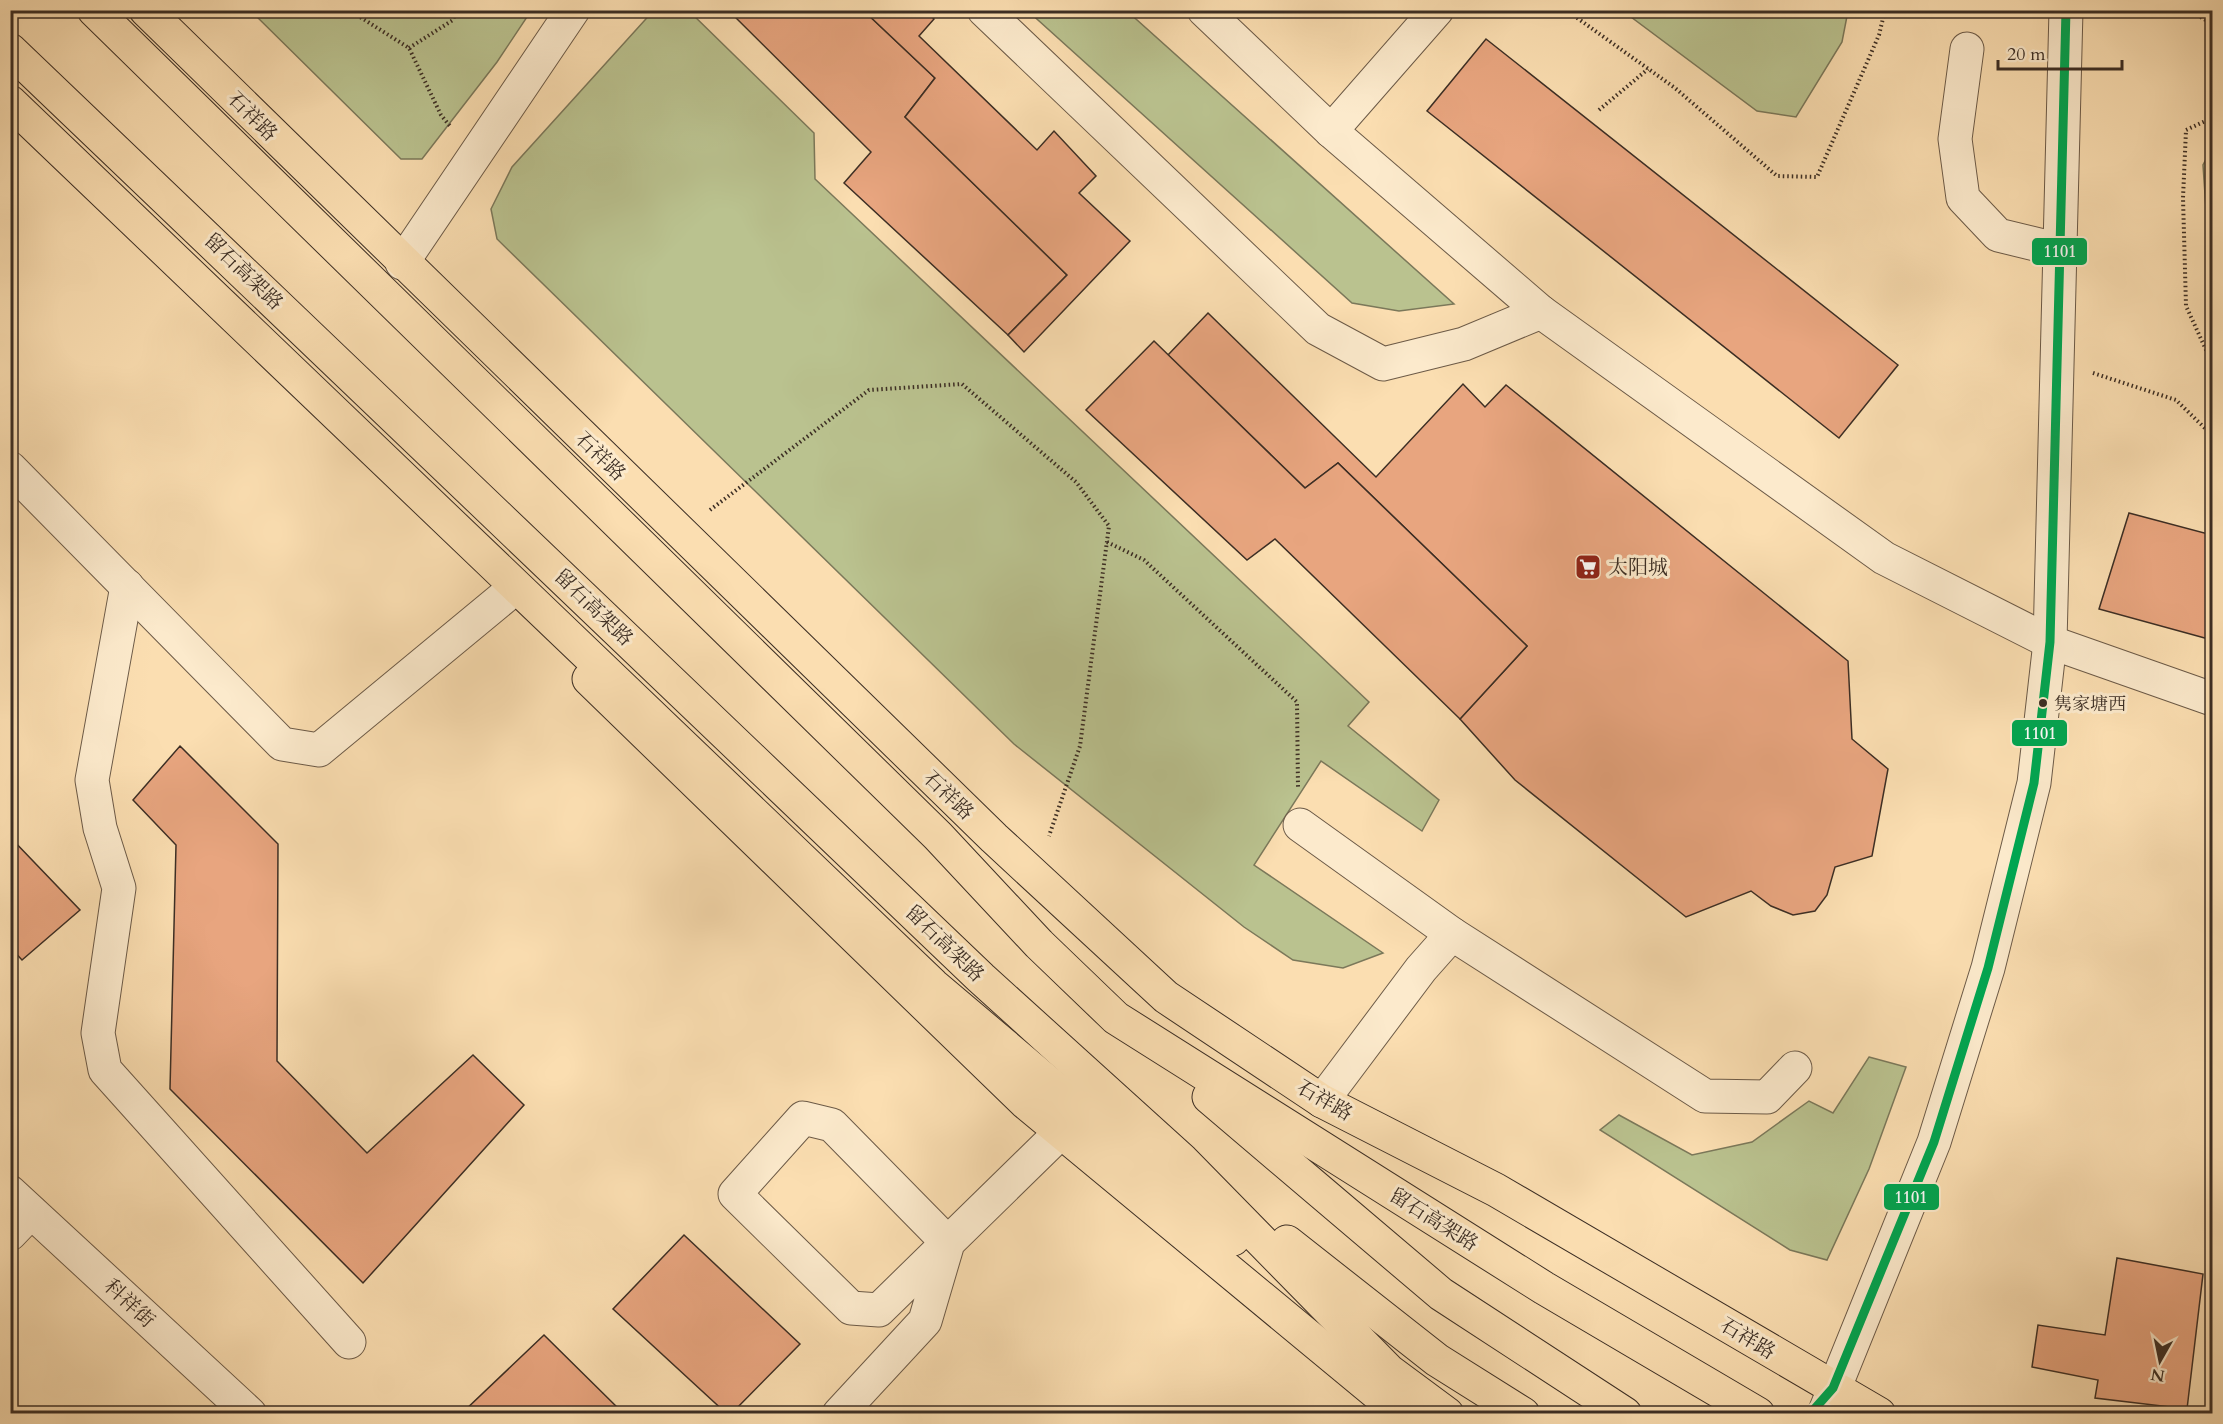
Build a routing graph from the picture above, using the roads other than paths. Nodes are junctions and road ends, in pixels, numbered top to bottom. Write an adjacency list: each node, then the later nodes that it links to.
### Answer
1 (94, 10): 23 (main road, 留石高架路)
2 (146, 10): 14 (main road, 石祥路)
3 (573, 10): 14 (street)
4 (984, 10): 15 (street)
5 (1203, 10): 12 (street)
6 (1437, 10): 12 (street)
7 (2066, 10): 13 (street)
8 (10, 50): 27 (main road, 留石高架路)
9 (1967, 50): 13 (street)
10 (10, 102): 31 (main road)
11 (10, 122): 18 (main road)
12 (1331, 131): 15 (street)
13 (2060, 250): 19 (street)
14 (402, 263): 25 (main road, 石祥路)
15 (1540, 312): 19 (street)
16 (10, 468): 17 (street)
17 (126, 586): 18 (street); 30 (street)
18 (504, 597): 26 (main road)
19 (2050, 642): 20 (street); 32 (street)
20 (2212, 699)
21 (1300, 825): 22 (street)
22 (1452, 934): 24 (street); 25 (street)
23 (1116, 1018): 38 (main road, 留石高架路); 39 (main road, 留石高架路)
24 (1794, 1068)
25 (1322, 1101): 32 (main road, 石祥路)
26 (1061, 1132): 29 (street); 35 (main road)
27 (1182, 1160): 31 (main road, 留石高架路); 37 (main road, 留石高架路)
28 (17, 1213): 33 (street, 科祥街)
29 (948, 1243): 29 (street); 34 (street)
30 (349, 1342)
31 (1389, 1371): 36 (main road, 留石高架路)
32 (1829, 1401): 40 (street); 41 (main road, 石祥路)
33 (250, 1413)
34 (839, 1413)
35 (1402, 1413)
36 (1447, 1413)
37 (1523, 1413)
38 (1625, 1413)
39 (1758, 1413)
40 (1810, 1413)
41 (1879, 1413)

